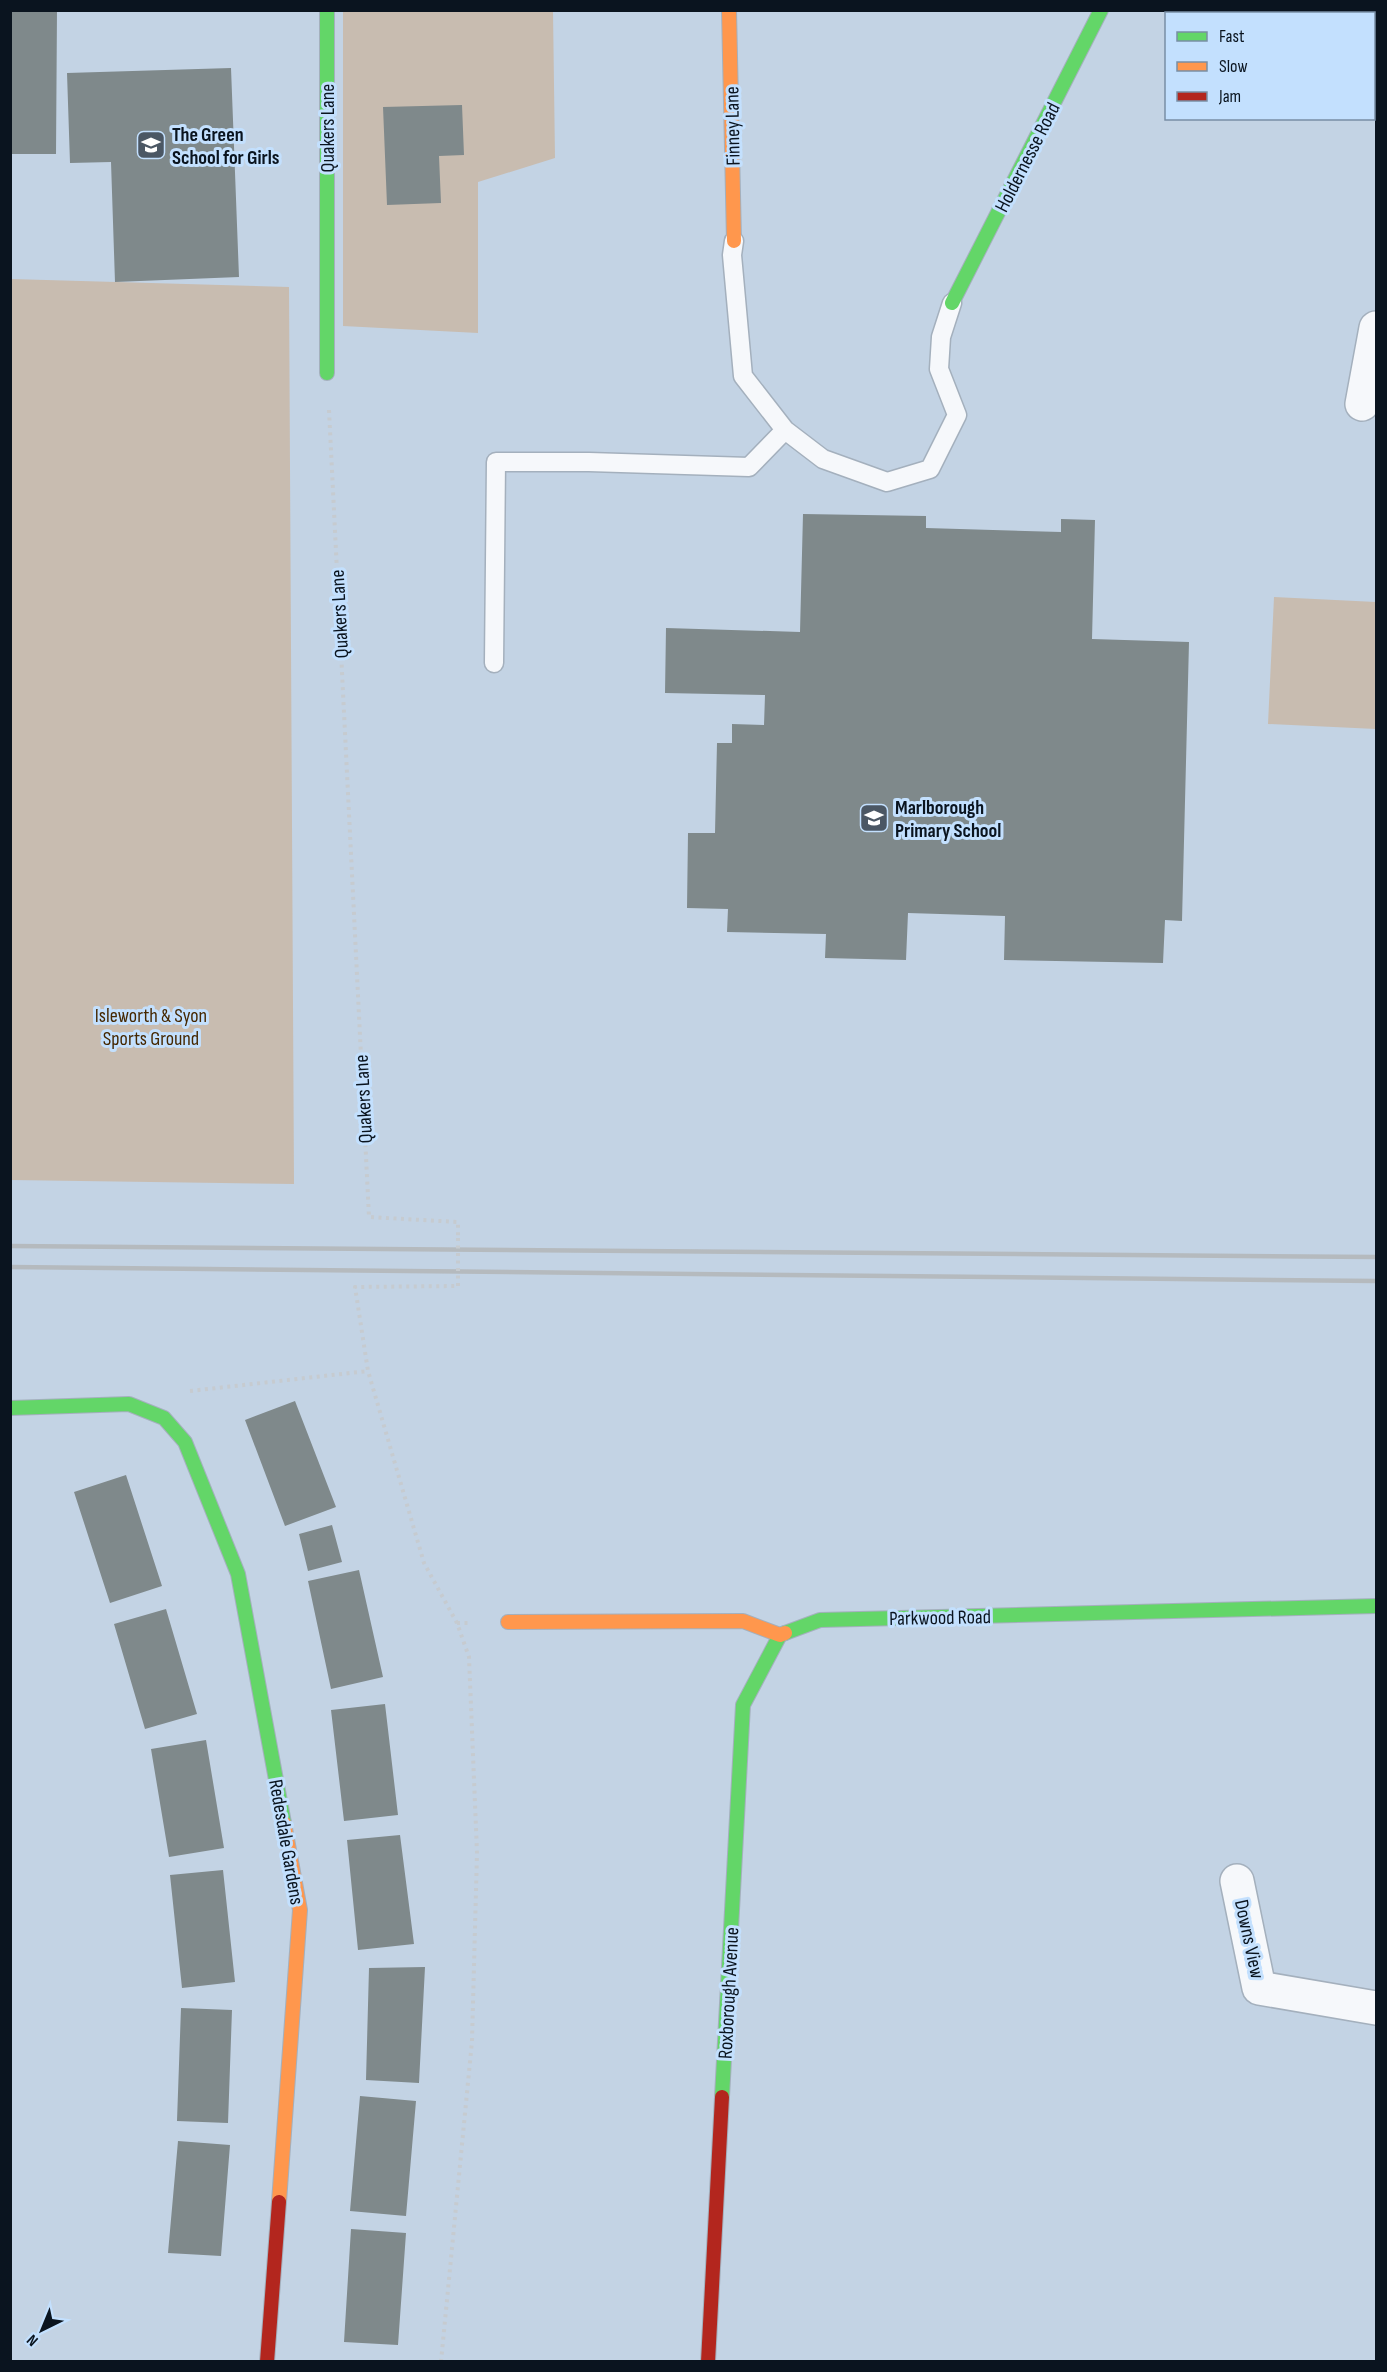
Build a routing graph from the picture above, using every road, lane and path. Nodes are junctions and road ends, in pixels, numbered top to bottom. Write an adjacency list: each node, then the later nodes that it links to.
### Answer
1 (327, 10): 7 (street, Quakers Lane)
2 (729, 10): 4 (street, Finney Lane)
3 (1101, 10): 5 (street, Holdernesse Road)
4 (734, 241): 9 (lane)
5 (952, 303): 9 (lane)
6 (1377, 328): 8 (street)
7 (327, 373): 11 (path, Quakers Lane, bridge)
8 (1362, 404)
9 (785, 430): 10 (lane)
10 (494, 663)
11 (368, 1371): 13 (path); 20 (path)
12 (10, 1408): 13 (street)
13 (164, 1418): 19 (street, Redesdale Gardens)
14 (1377, 1606): 16 (street, Parkwood Road)
15 (508, 1622): 16 (street)
16 (780, 1635): 21 (street, Roxborough Avenue)
17 (1237, 1881): 18 (street, Downs View)
18 (1377, 2008)
19 (267, 2361)
20 (441, 2361)
21 (708, 2361)

